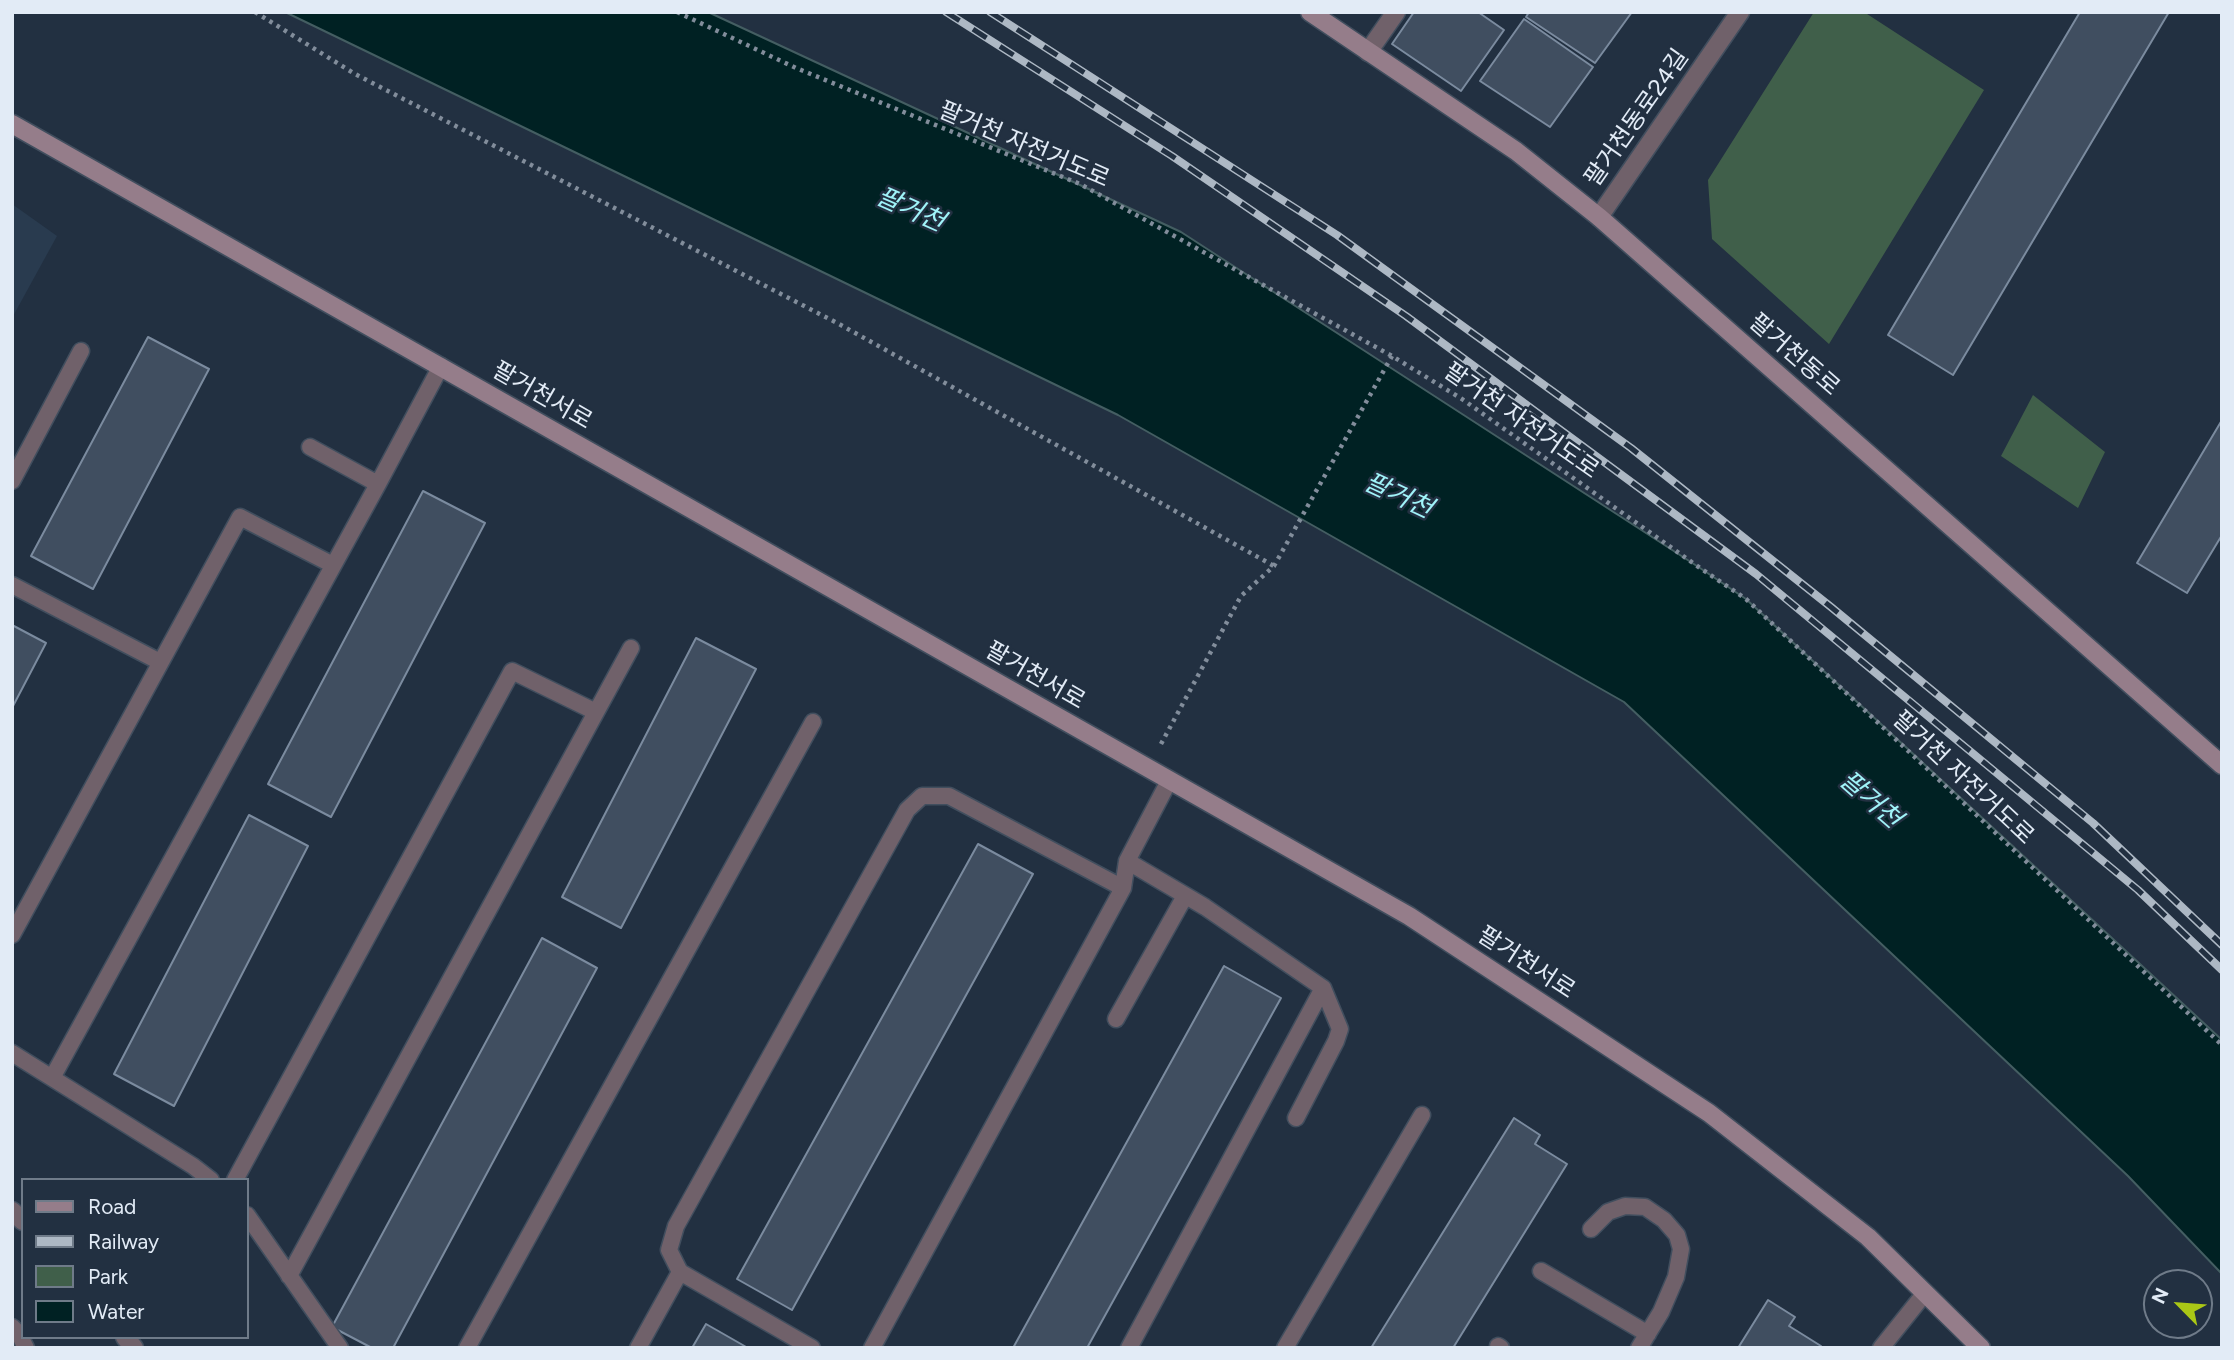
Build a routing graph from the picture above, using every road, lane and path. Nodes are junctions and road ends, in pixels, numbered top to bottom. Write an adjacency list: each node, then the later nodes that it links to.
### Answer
1 (255, 12): 16 (path)
2 (677, 12): 10 (path, 팔거천 자전거도로)
3 (1310, 12): 6 (main road, 팔거천동로)
4 (1396, 12): 6 (street)
5 (1740, 12): 8 (street, 팔거천동로24길)
6 (1368, 52): 8 (main road, 팔거천동로)
7 (12, 124): 11 (main road, 팔거천서로)
8 (1599, 216): 22 (main road, 팔거천동로)
9 (81, 351): 13 (lane)
10 (1392, 356): 16 (path); 31 (path, 팔거천 자전거도로)
11 (441, 366): 14 (lane); 23 (main road, 팔거천서로)
12 (310, 447): 14 (lane)
13 (12, 481)
14 (378, 484): 15 (lane)
15 (333, 565): 19 (lane); 33 (lane)
16 (1274, 566): 23 (path)
17 (12, 585): 19 (lane)
18 (631, 648): 20 (lane)
19 (160, 662): 28 (lane)
20 (596, 712): 37 (lane); 42 (lane)
21 (813, 722): 46 (lane)
22 (2222, 765)
23 (1148, 769): 24 (main road, 팔거천서로)
24 (1169, 781): 25 (lane); 43 (main road, 팔거천서로)
25 (1127, 861): 26 (lane); 27 (lane)
26 (1124, 888): 41 (lane); 49 (lane)
27 (1185, 896): 29 (lane); 30 (lane)
28 (12, 935)
29 (1323, 988): 35 (lane); 50 (lane)
30 (1116, 1019)
31 (2222, 1045)
32 (12, 1053): 33 (lane)
33 (52, 1078): 36 (lane)
34 (1422, 1115): 51 (lane)
35 (1296, 1118)
36 (200, 1177)
37 (236, 1178)
38 (248, 1216): 42 (lane)
39 (1591, 1229): 44 (lane)
40 (1541, 1271): 44 (lane)
41 (680, 1272): 47 (lane); 48 (lane)
42 (289, 1276): 45 (lane)
43 (1925, 1293): 52 (lane); 53 (main road, 팔거천서로)
44 (1643, 1341)
45 (340, 1348)
46 (467, 1348)
47 (638, 1348)
48 (812, 1348)
49 (873, 1348)
50 (1129, 1348)
51 (1285, 1348)
52 (1881, 1348)
53 (1981, 1348)

